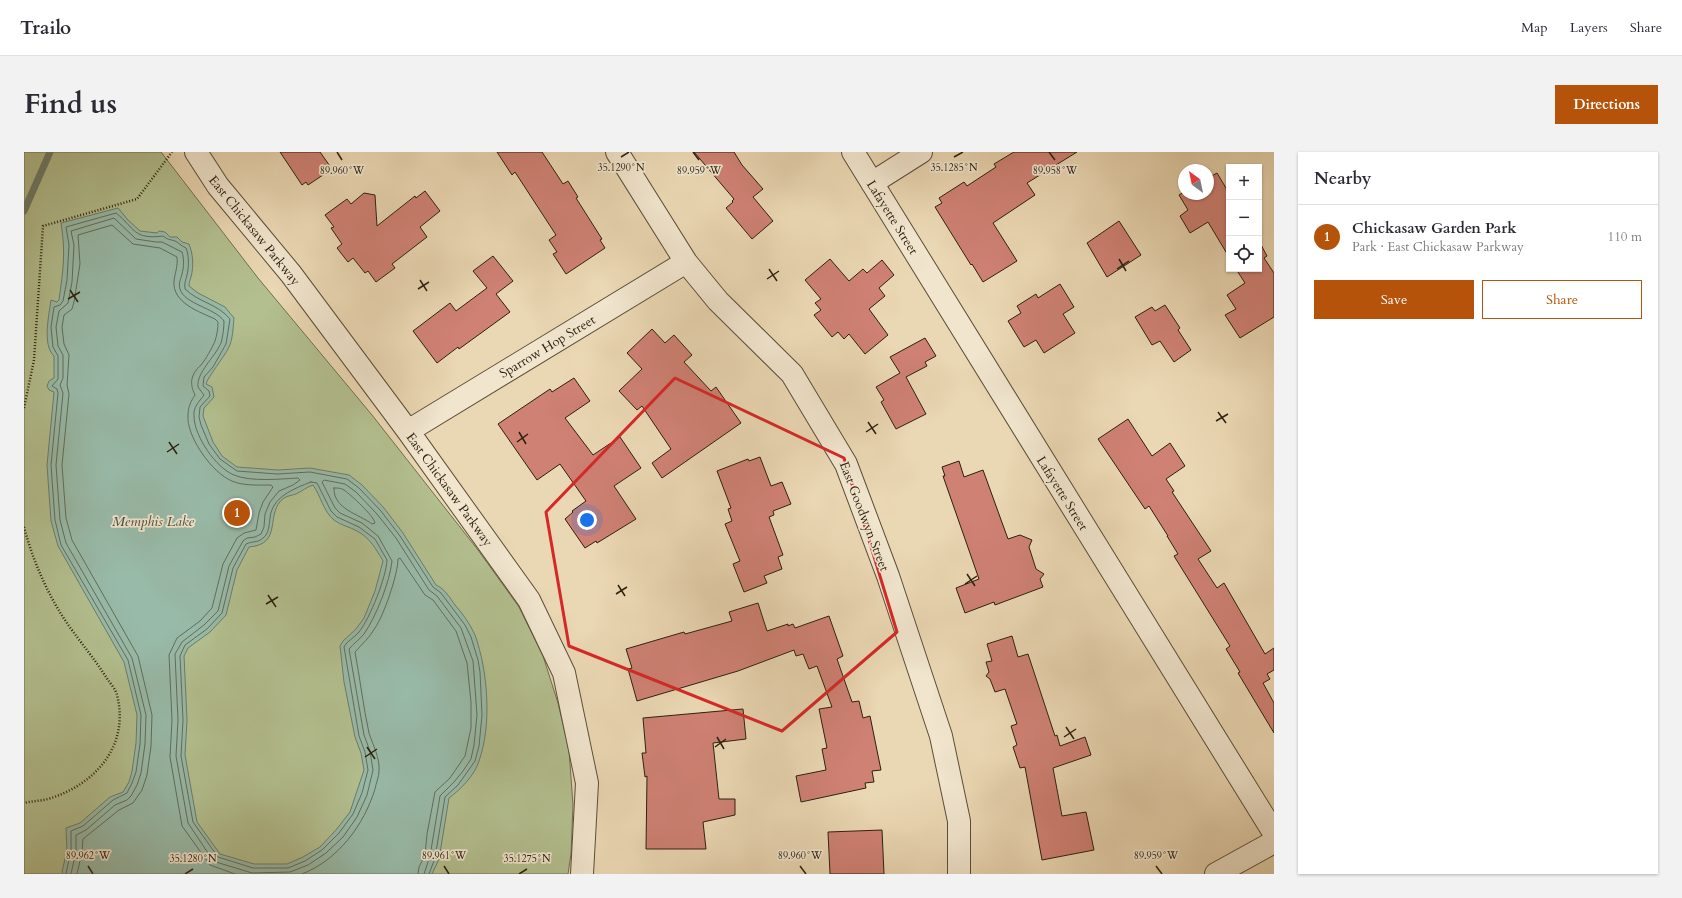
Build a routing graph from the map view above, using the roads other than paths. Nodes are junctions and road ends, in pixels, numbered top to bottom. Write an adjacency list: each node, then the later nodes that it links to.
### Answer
1 (196, 152): 7 (street, East Chickasaw Parkway)
2 (616, 152): 6 (street, East Goodwyn Street)
3 (853, 152): 5 (street, Lafayette Street)
4 (921, 152): 5 (street)
5 (872, 183): 8 (street, Lafayette Street)
6 (686, 262): 7 (street, Sparrow Hop Street); 11 (street, East Goodwyn Street)
7 (408, 431): 10 (street, East Chickasaw Parkway)
8 (1274, 833)
9 (1274, 842): 12 (street)
10 (582, 874)
11 (959, 874)
12 (1216, 874)

